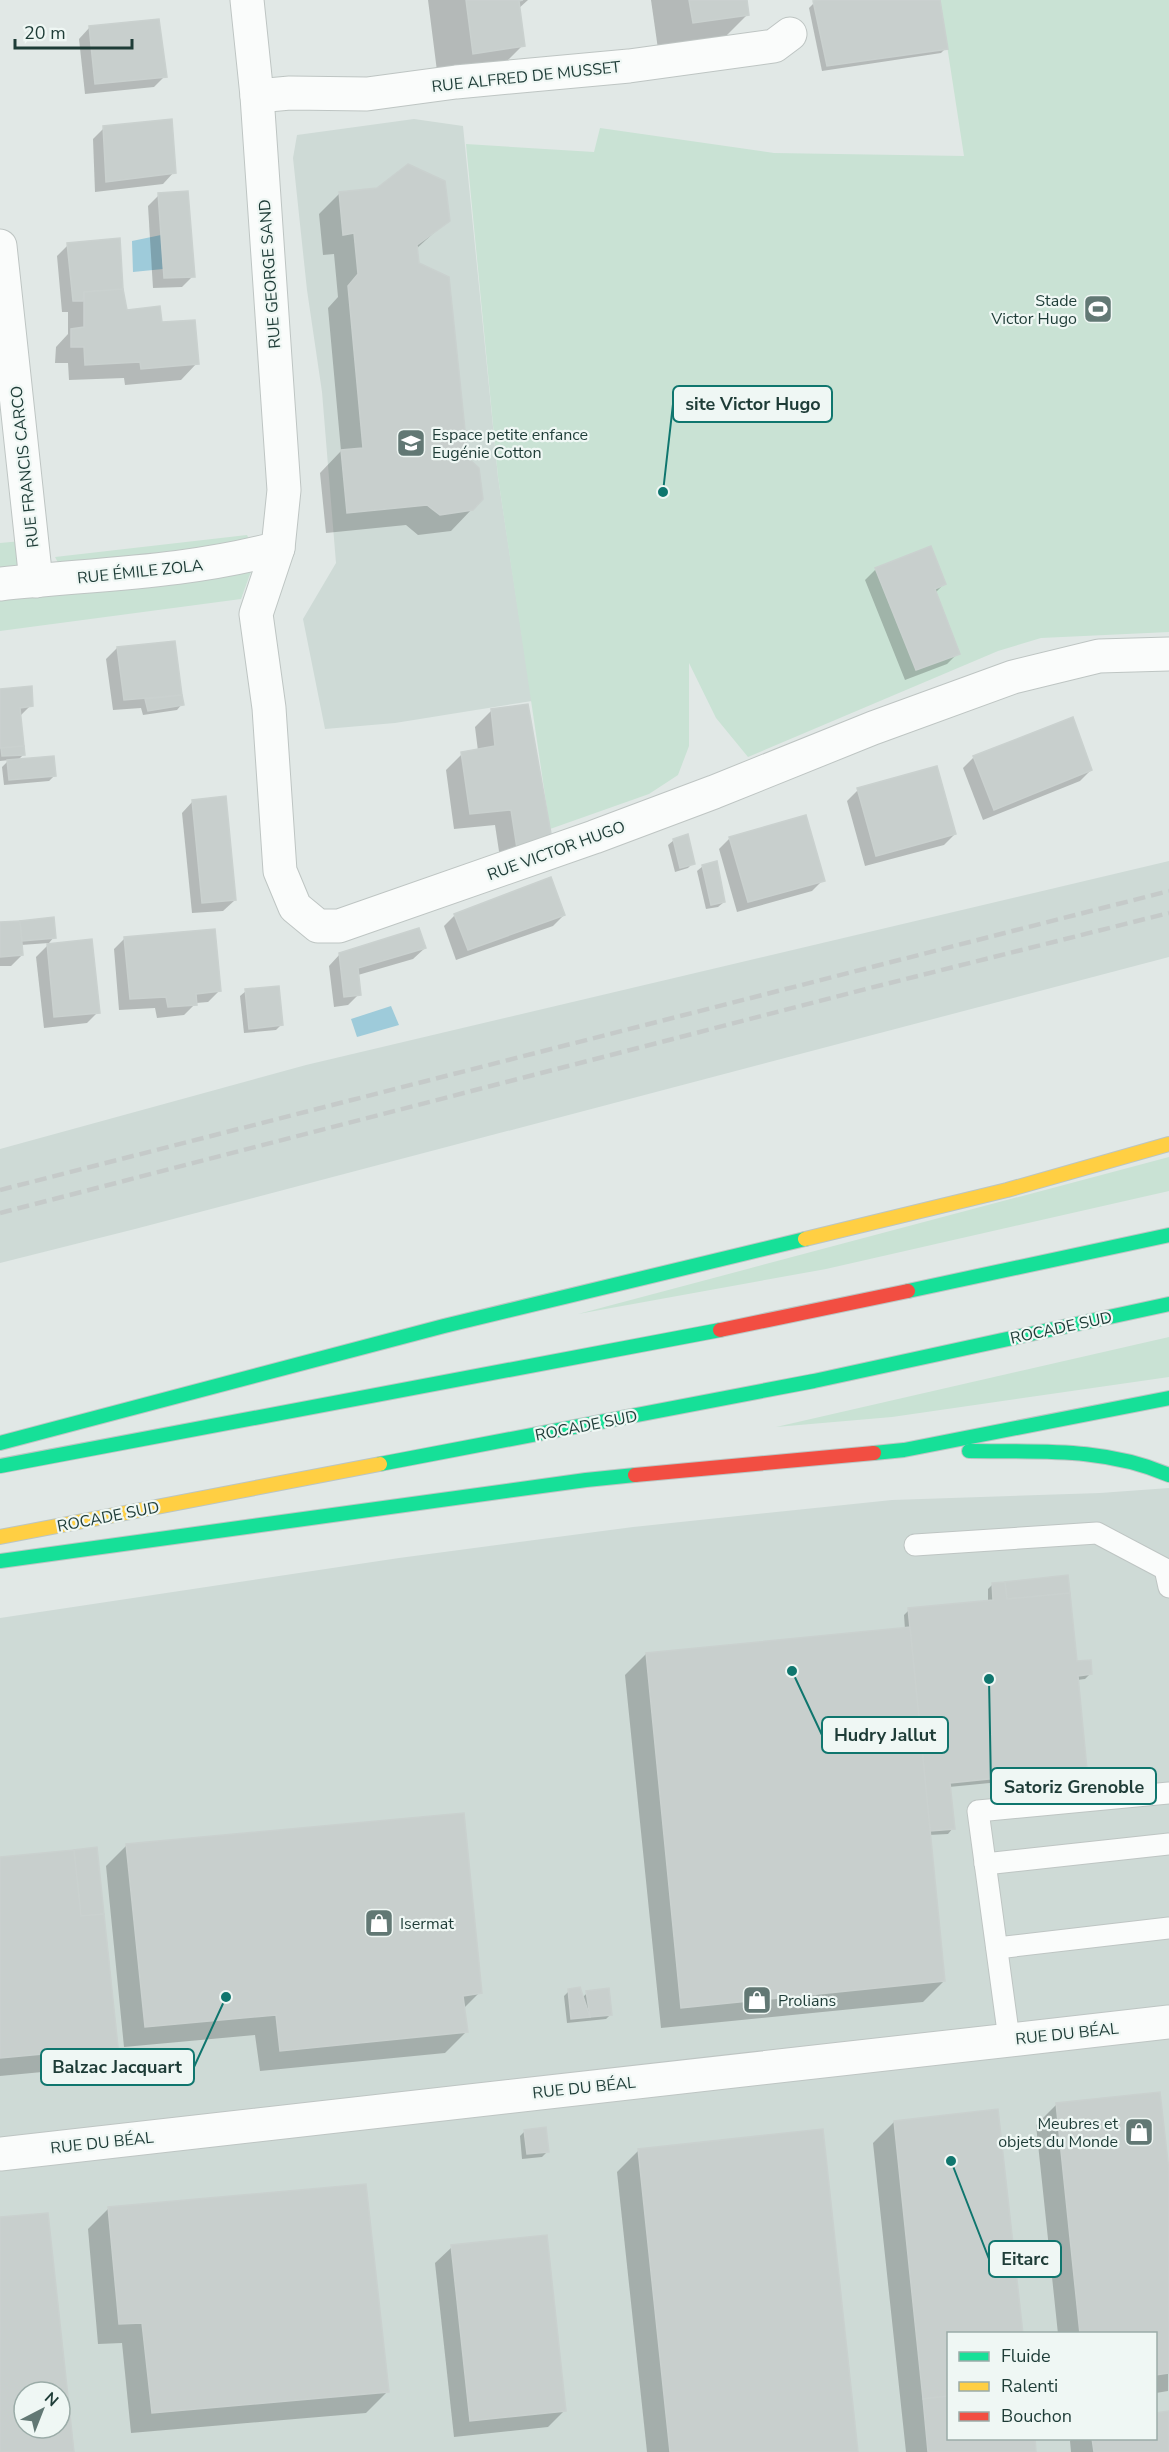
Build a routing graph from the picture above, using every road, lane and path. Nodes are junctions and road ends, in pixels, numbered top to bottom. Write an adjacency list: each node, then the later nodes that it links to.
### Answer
1 (247, 0): 3 (street, RUE GEORGE SAND)
2 (790, 34): 3 (street, RUE ALFRED DE MUSSET)
3 (257, 96): 5 (street, RUE GEORGE SAND)
4 (0, 246): 6 (street, RUE FRANCIS CARCO)
5 (278, 548): 6 (street, RUE ÉMILE ZOLA); 8 (street, RUE VICTOR HUGO)
6 (36, 581): 7 (street, RUE ÉMILE ZOLA)
7 (0, 584)
8 (1169, 654)
9 (1169, 1143): 13 (highway)
10 (1169, 1235): 15 (highway)
11 (1169, 1304): 17 (highway, ROCADE SUD)
12 (1169, 1398): 14 (highway)
13 (0, 1443)
14 (904, 1450): 16 (highway); 19 (highway)
15 (0, 1466)
16 (1169, 1475)
17 (0, 1537)
18 (915, 1545): 20 (lane)
19 (0, 1561)
20 (1169, 1587)
21 (1169, 1793): 23 (lane)
22 (1169, 1844): 23 (lane)
23 (985, 1864): 25 (lane)
24 (1169, 1928): 25 (lane)
25 (997, 1948): 27 (lane)
26 (1169, 2022): 27 (street, RUE DU BÉAL)
27 (1009, 2039): 28 (street, RUE DU BÉAL)
28 (0, 2154)

